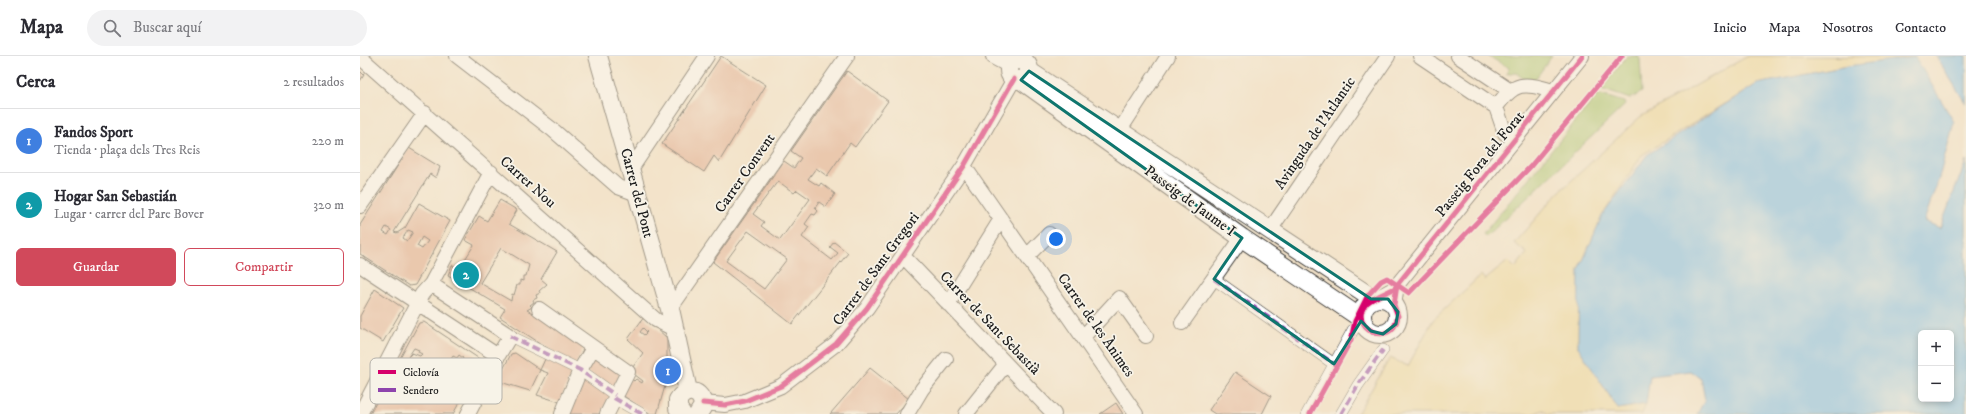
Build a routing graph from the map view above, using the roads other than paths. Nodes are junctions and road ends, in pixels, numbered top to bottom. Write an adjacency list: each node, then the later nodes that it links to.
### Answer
1 (457, 56): 21 (street)
2 (598, 56): 19 (street, Carrer del Pont)
3 (707, 56): 19 (street)
4 (847, 56): 38 (street, Carrer Convent)
5 (1168, 56): 16 (street)
6 (1388, 56): 24 (street, Avinguda de l'Atlantic)
7 (1420, 56): 14 (street)
8 (1458, 56): 12 (street)
9 (1582, 56): 13 (street, Passeig Fora del Forat)
10 (360, 57): 15 (street, Carrer Nou)
11 (1017, 67): 16 (street, Passeig de Jaume I); 18 (street, Carrer de Sant Gregori); 26 (street, Passeig de Jaume I)
12 (1509, 90): 13 (street); 14 (street)
13 (1554, 91): 17 (street, Passeig Fora del Forat)
14 (1496, 107): 17 (street)
15 (425, 113): 20 (street, Carrer Nou); 22 (street)
16 (1120, 130): 24 (street, Passeig de Jaume I)
17 (1514, 140): 32 (street, Passeig Fora del Forat)
18 (964, 166): 23 (street, Carrer de les Ànimes); 27 (street, Carrer de Sant Gregori)
19 (631, 169): 21 (street, Carrer del Pont)
20 (491, 172): 31 (street); 41 (street, Carrer Nou)
21 (637, 194): 38 (street, Carrer del Pont)
22 (360, 206)
23 (1001, 219): 28 (street, Carrer de les Ànimes); 35 (street)
24 (1270, 230): 33 (street, Passeig de Jaume I)
25 (1048, 234): 28 (street)
26 (1242, 238): 30 (street); 40 (street, Passeig de Jaume I)
27 (903, 256): 35 (street, Carrer de Sant Sebastià); 57 (street, Carrer de Sant Gregori)
28 (1027, 256): 44 (street, Carrer de les Ànimes)
29 (360, 265): 34 (street)
30 (1214, 279): 39 (street); 50 (street)
31 (431, 284): 34 (street); 42 (street)
32 (1397, 287): 33 (street, Passeig Fora del Forat); 36 (street, Passeig Fora del Forat)
33 (1374, 298): 36 (street); 40 (street)
34 (418, 302): 47 (street); 48 (street)
35 (948, 304): 51 (street, Carrer de Sant Sebastià)
36 (1394, 305): 40 (street)
37 (538, 309): 45 (street)
38 (670, 309): 41 (street, Carrer del Pont)
39 (1182, 323)
40 (1359, 323): 50 (street)
41 (676, 330): 53 (street, Carrer del Pont)
42 (510, 336): 47 (street); 52 (street)
43 (1146, 336): 44 (street, Carrer de les Ànimes)
44 (1083, 337): 67 (street, Carrer de les Ànimes)
45 (593, 348): 52 (street); 55 (street)
46 (1383, 350): 69 (street)
47 (498, 356)
48 (389, 358)
49 (946, 359): 58 (street)
50 (1334, 364): 68 (street)
51 (1005, 365): 65 (street); 66 (street, Carrer de Sant Sebastià)
52 (580, 370): 55 (street); 61 (street)
53 (688, 391): 57 (street); 64 (street)
54 (370, 395): 59 (street)
55 (615, 396): 62 (street); 63 (street)
56 (473, 404): 60 (street)
57 (701, 409)
58 (911, 413)
59 (360, 414)
60 (468, 414)
61 (562, 414)
62 (607, 414)
63 (642, 414)
64 (682, 414)
65 (966, 414)
66 (1054, 414)
67 (1136, 414)
68 (1307, 414)
69 (1341, 414)

